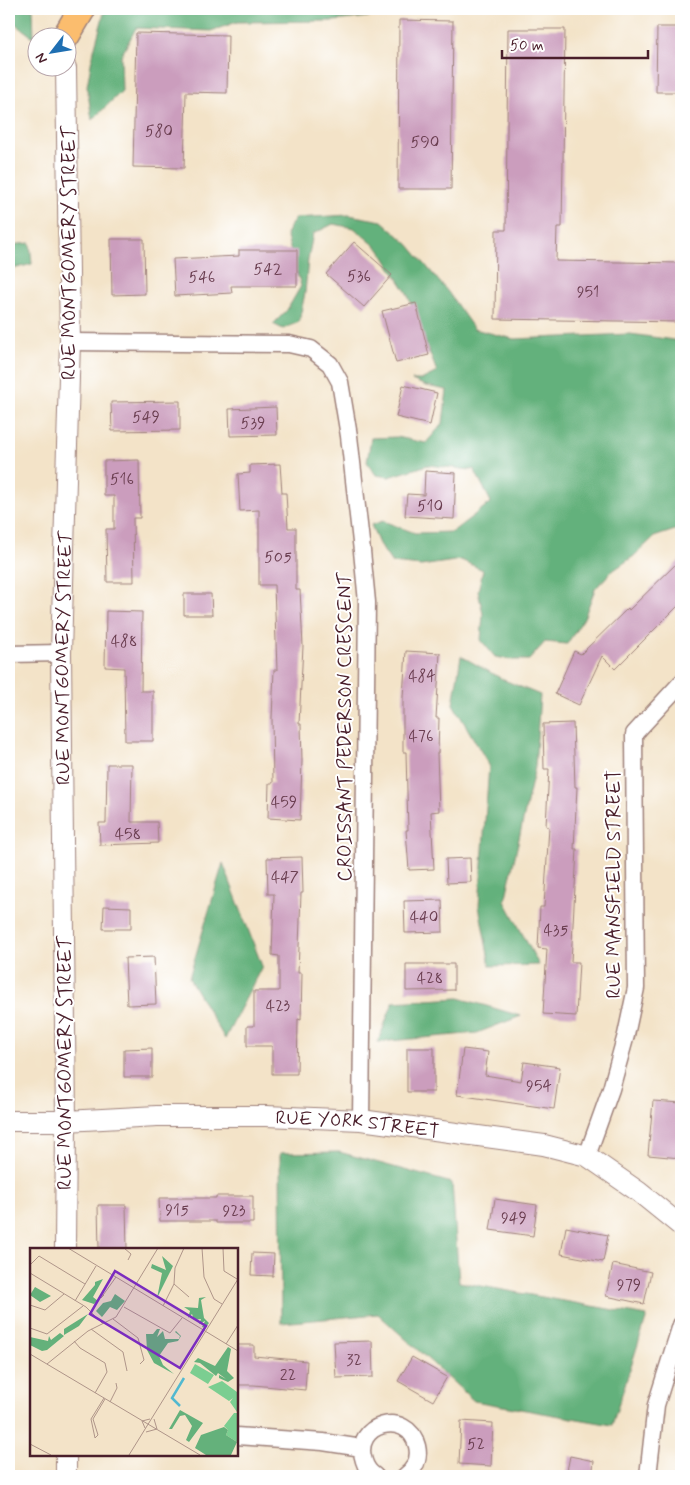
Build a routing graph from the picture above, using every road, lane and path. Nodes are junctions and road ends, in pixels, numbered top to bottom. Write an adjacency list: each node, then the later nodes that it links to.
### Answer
1 (68, 9): 3 (street)
2 (82, 9): 4 (main road)
3 (67, 28)
4 (71, 28)
5 (66, 78): 6 (street, RUE MONTGOMERY STREET)
6 (70, 342): 7 (street, RUE MONTGOMERY STREET); 10 (street, CROISSANT PEDERSON CRESCENT)
7 (61, 653): 8 (street); 12 (street, RUE MONTGOMERY STREET)
8 (9, 654)
9 (681, 683): 13 (street, RUE MANSFIELD STREET)
10 (361, 1120): 12 (street, RUE YORK STREET); 13 (street, RUE YORK STREET)
11 (9, 1121): 12 (street, RUE YORK STREET)
12 (66, 1121): 15 (street, RUE MONTGOMERY STREET)
13 (586, 1156): 14 (street, RUE YORK STREET)
14 (681, 1226)
15 (65, 1248)
16 (681, 1325): 23 (street)
17 (238, 1436): 18 (street)
18 (362, 1448): 21 (street); 22 (street)
19 (66, 1455): 20 (street)
20 (66, 1476)
21 (375, 1476)
22 (405, 1476)
23 (648, 1476)

